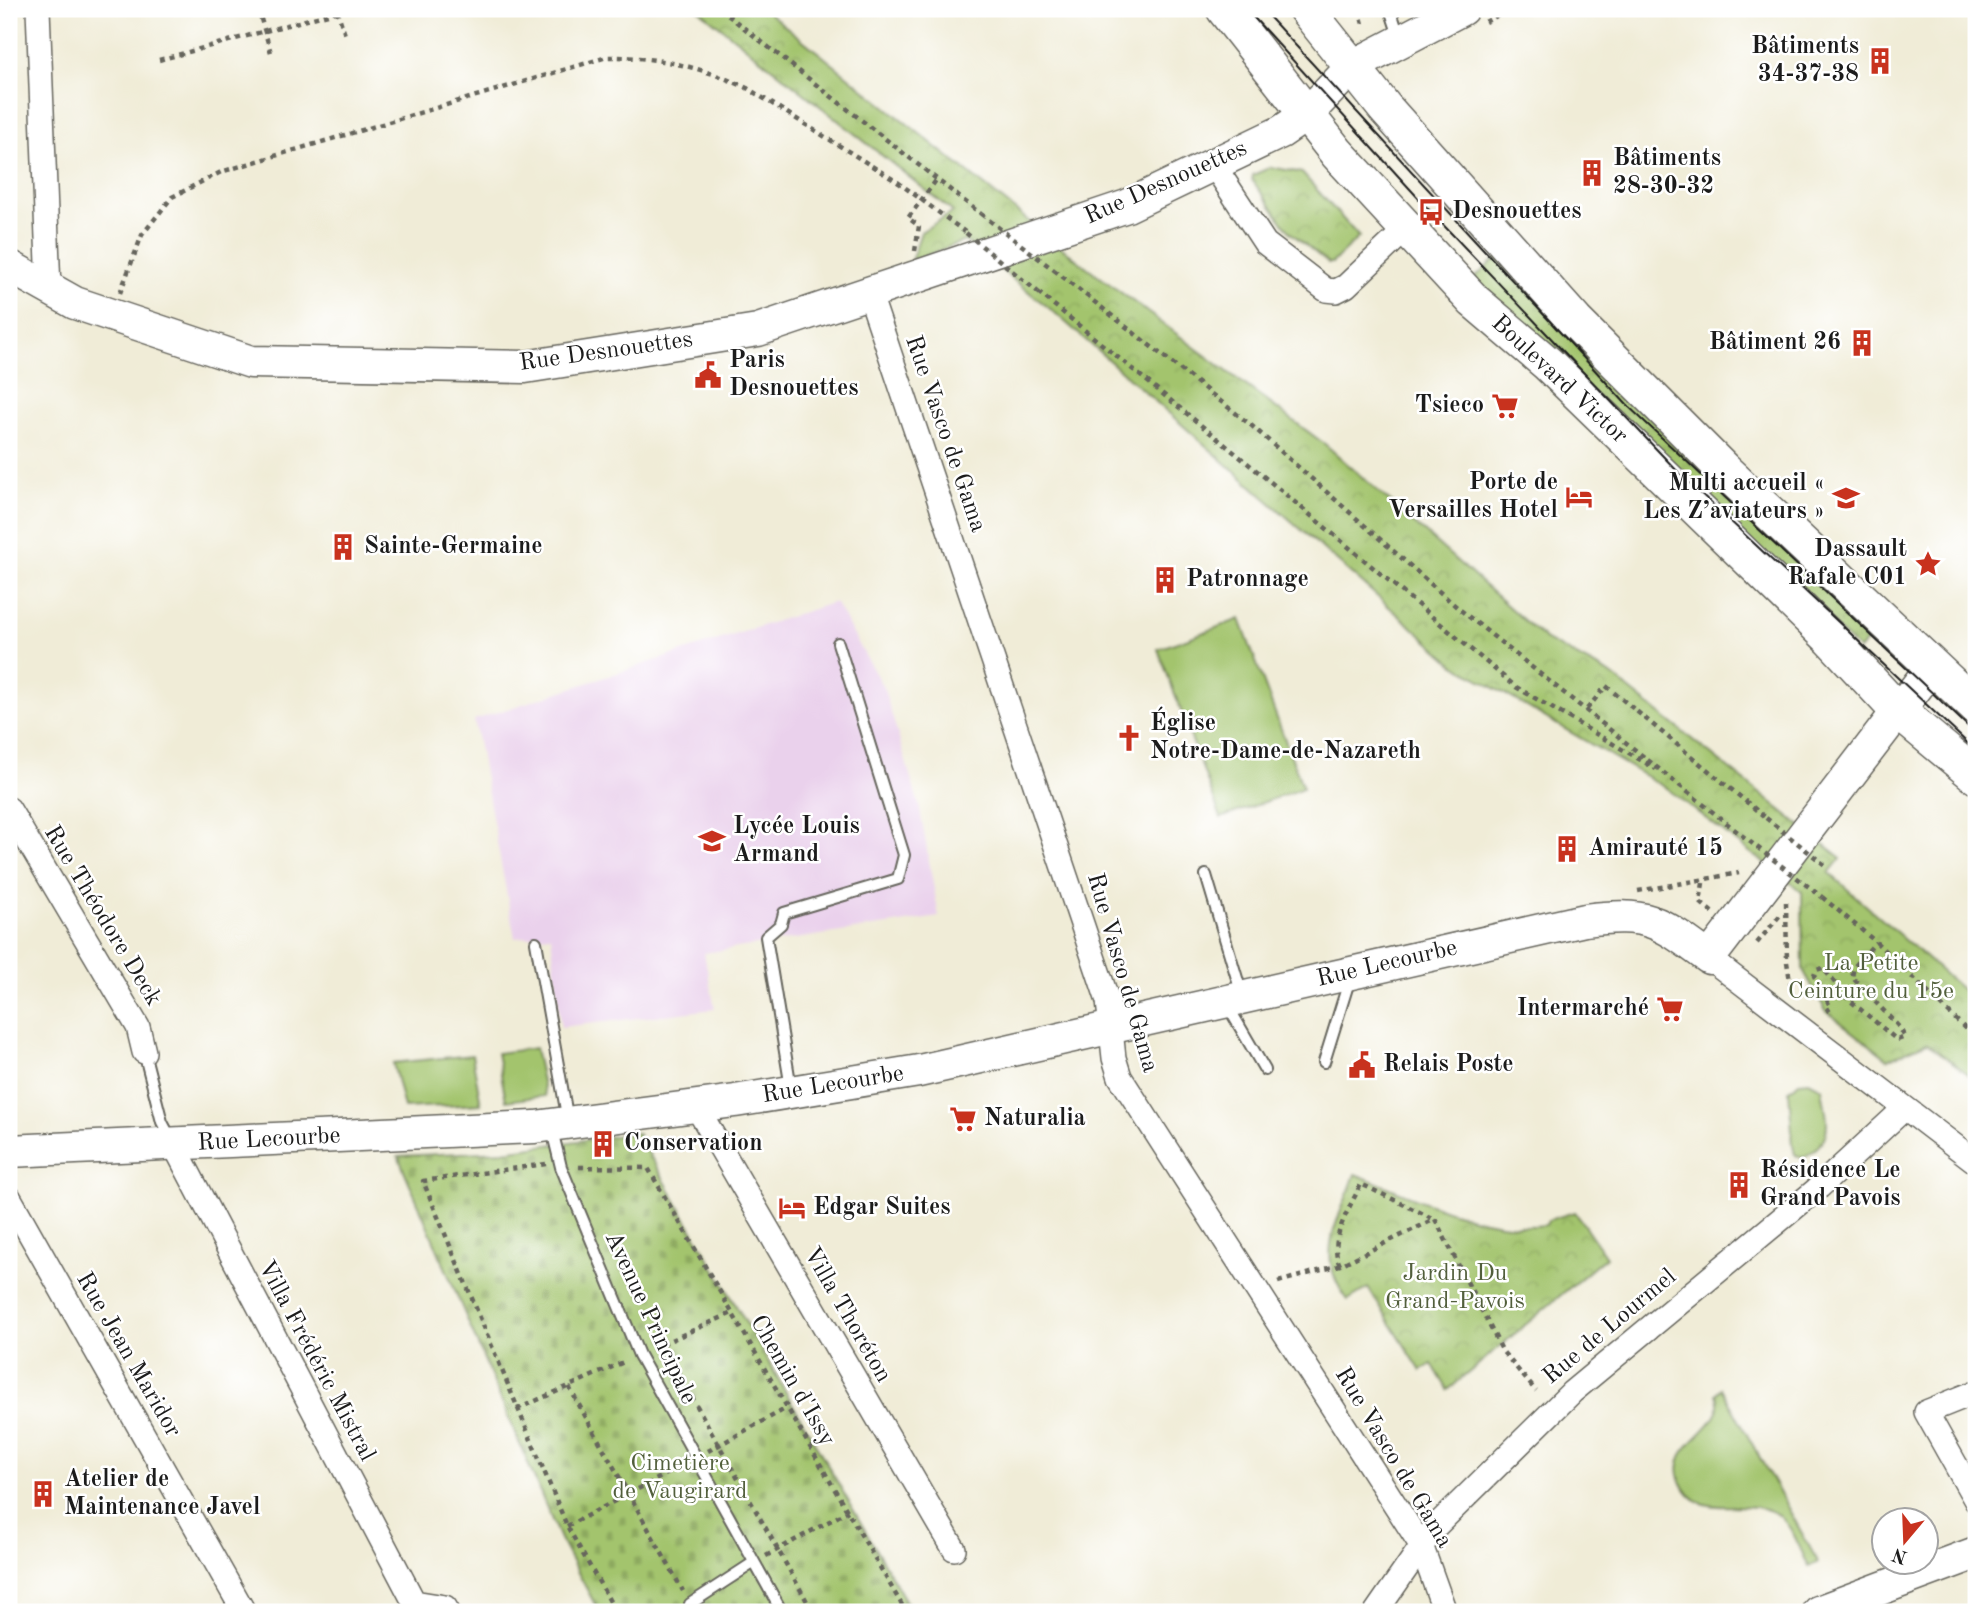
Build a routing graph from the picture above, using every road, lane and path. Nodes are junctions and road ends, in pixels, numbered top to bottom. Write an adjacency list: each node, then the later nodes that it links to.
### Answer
1 (38, 9): 27 (street)
2 (258, 9): 14 (path)
3 (346, 9): 11 (path)
4 (413, 9): 12 (path)
5 (720, 9): 22 (path)
6 (1224, 9): 20 (main road, Boulevard Victor)
7 (1306, 9): 19 (main road, Boulevard Victor)
8 (1359, 9): 13 (path)
9 (1390, 9): 16 (lane)
10 (1462, 9): 16 (main road)
11 (337, 10): 14 (path); 15 (path)
12 (415, 16)
13 (1364, 28)
14 (265, 31): 17 (path); 18 (path)
15 (345, 36)
16 (1400, 39): 19 (main road)
17 (272, 56)
18 (159, 60)
19 (1353, 66): 20 (main road); 31 (main road, Boulevard Victor)
20 (1306, 115): 21 (main road, Rue Desnouettes); 24 (main road, Boulevard Victor)
21 (1213, 164): 24 (street); 28 (main road, Rue Desnouettes)
22 (937, 179): 23 (path); 33 (path, bridge)
23 (920, 201): 25 (path); 29 (path); 35 (path, bridge)
24 (1405, 230): 34 (main road, Boulevard Victor)
25 (917, 257)
26 (9, 266): 27 (main road, Rue Desnouettes)
27 (49, 289): 29 (main road, Rue Desnouettes)
28 (869, 292): 29 (main road, Rue Desnouettes); 58 (street, Rue Vasco de Gama)
29 (111, 315)
30 (838, 643): 63 (lane)
31 (1932, 667): 32 (main road, Boulevard Victor); 34 (main road)
32 (1976, 707)
33 (1587, 709): 35 (path); 42 (path, bridge)
34 (1898, 711): 36 (main road, Boulevard Victor); 53 (main road)
35 (1669, 776): 52 (path, bridge)
36 (1976, 776)
37 (9, 809): 60 (street, Rue Théodore Deck)
38 (1787, 832): 39 (path)
39 (1778, 843)
40 (1770, 854): 41 (path)
41 (1762, 865)
42 (1826, 866)
43 (1743, 873): 48 (path)
44 (1206, 875): 56 (lane)
45 (1703, 883): 47 (path)
46 (1786, 894): 55 (path)
47 (1700, 902): 49 (path); 50 (path)
48 (1640, 904): 53 (main road); 54 (main road, Rue Lecourbe)
49 (1696, 909)
50 (1714, 914)
51 (536, 942): 66 (lane, Avenue Principale)
52 (1876, 942): 57 (path); 59 (path)
53 (1709, 958): 65 (street)
54 (1351, 972): 56 (main road, Rue Lecourbe); 61 (lane)
55 (1794, 997)
56 (1234, 999): 58 (main road, Rue Lecourbe); 62 (lane)
57 (1826, 1011)
58 (1111, 1027): 63 (main road, Rue Lecourbe); 74 (street, Rue Vasco de Gama)
59 (1976, 1040)
60 (144, 1052): 67 (lane)
61 (1324, 1062)
62 (1265, 1070)
63 (792, 1092): 64 (main road, Rue Lecourbe)
64 (696, 1107): 66 (main road, Rue Lecourbe); 87 (street, Villa Thoréton)
65 (1905, 1108): 69 (street); 86 (street, Rue de Lourmel)
66 (558, 1131): 67 (main road, Rue Lecourbe); 70 (lane, Avenue Principale)
67 (174, 1145): 68 (main road, Rue Lecourbe); 92 (street, Villa Frédéric Mistral)
68 (9, 1152)
69 (1976, 1162)
70 (561, 1167): 79 (path, Chemin d'Issy); 81 (lane, Avenue Principale); 85 (path)
71 (9, 1197): 94 (street, Rue Jean Maridor)
72 (1435, 1219): 73 (path); 73 (path); 77 (path)
73 (1340, 1265): 74 (path)
74 (1257, 1290): 86 (street, Rue Vasco de Gama)
75 (662, 1344): 80 (path)
76 (569, 1387): 82 (path)
77 (1536, 1391)
78 (1976, 1392): 83 (street)
79 (787, 1408): 80 (path); 84 (path, Chemin d'Issy)
80 (719, 1445): 81 (path); 88 (path)
81 (695, 1459): 82 (path); 90 (lane, Avenue Principale)
82 (629, 1493): 85 (path); 91 (path)
83 (1976, 1501)
84 (848, 1511): 88 (path); 93 (path, Chemin d'Issy)
85 (567, 1526): 96 (path)
86 (1421, 1545): 99 (street, Rue de Lourmel); 100 (street, Rue Vasco de Gama)
87 (954, 1549)
88 (778, 1550): 90 (path); 98 (path)
89 (1976, 1553): 101 (main road)
90 (753, 1563): 91 (lane); 97 (lane, Avenue Principale)
91 (690, 1604)
92 (405, 1607): 95 (street)
93 (903, 1611)
94 (244, 1612)
95 (448, 1612)
96 (616, 1612)
97 (782, 1612)
98 (813, 1612)
99 (1376, 1612)
100 (1445, 1612)
101 (1818, 1612)

